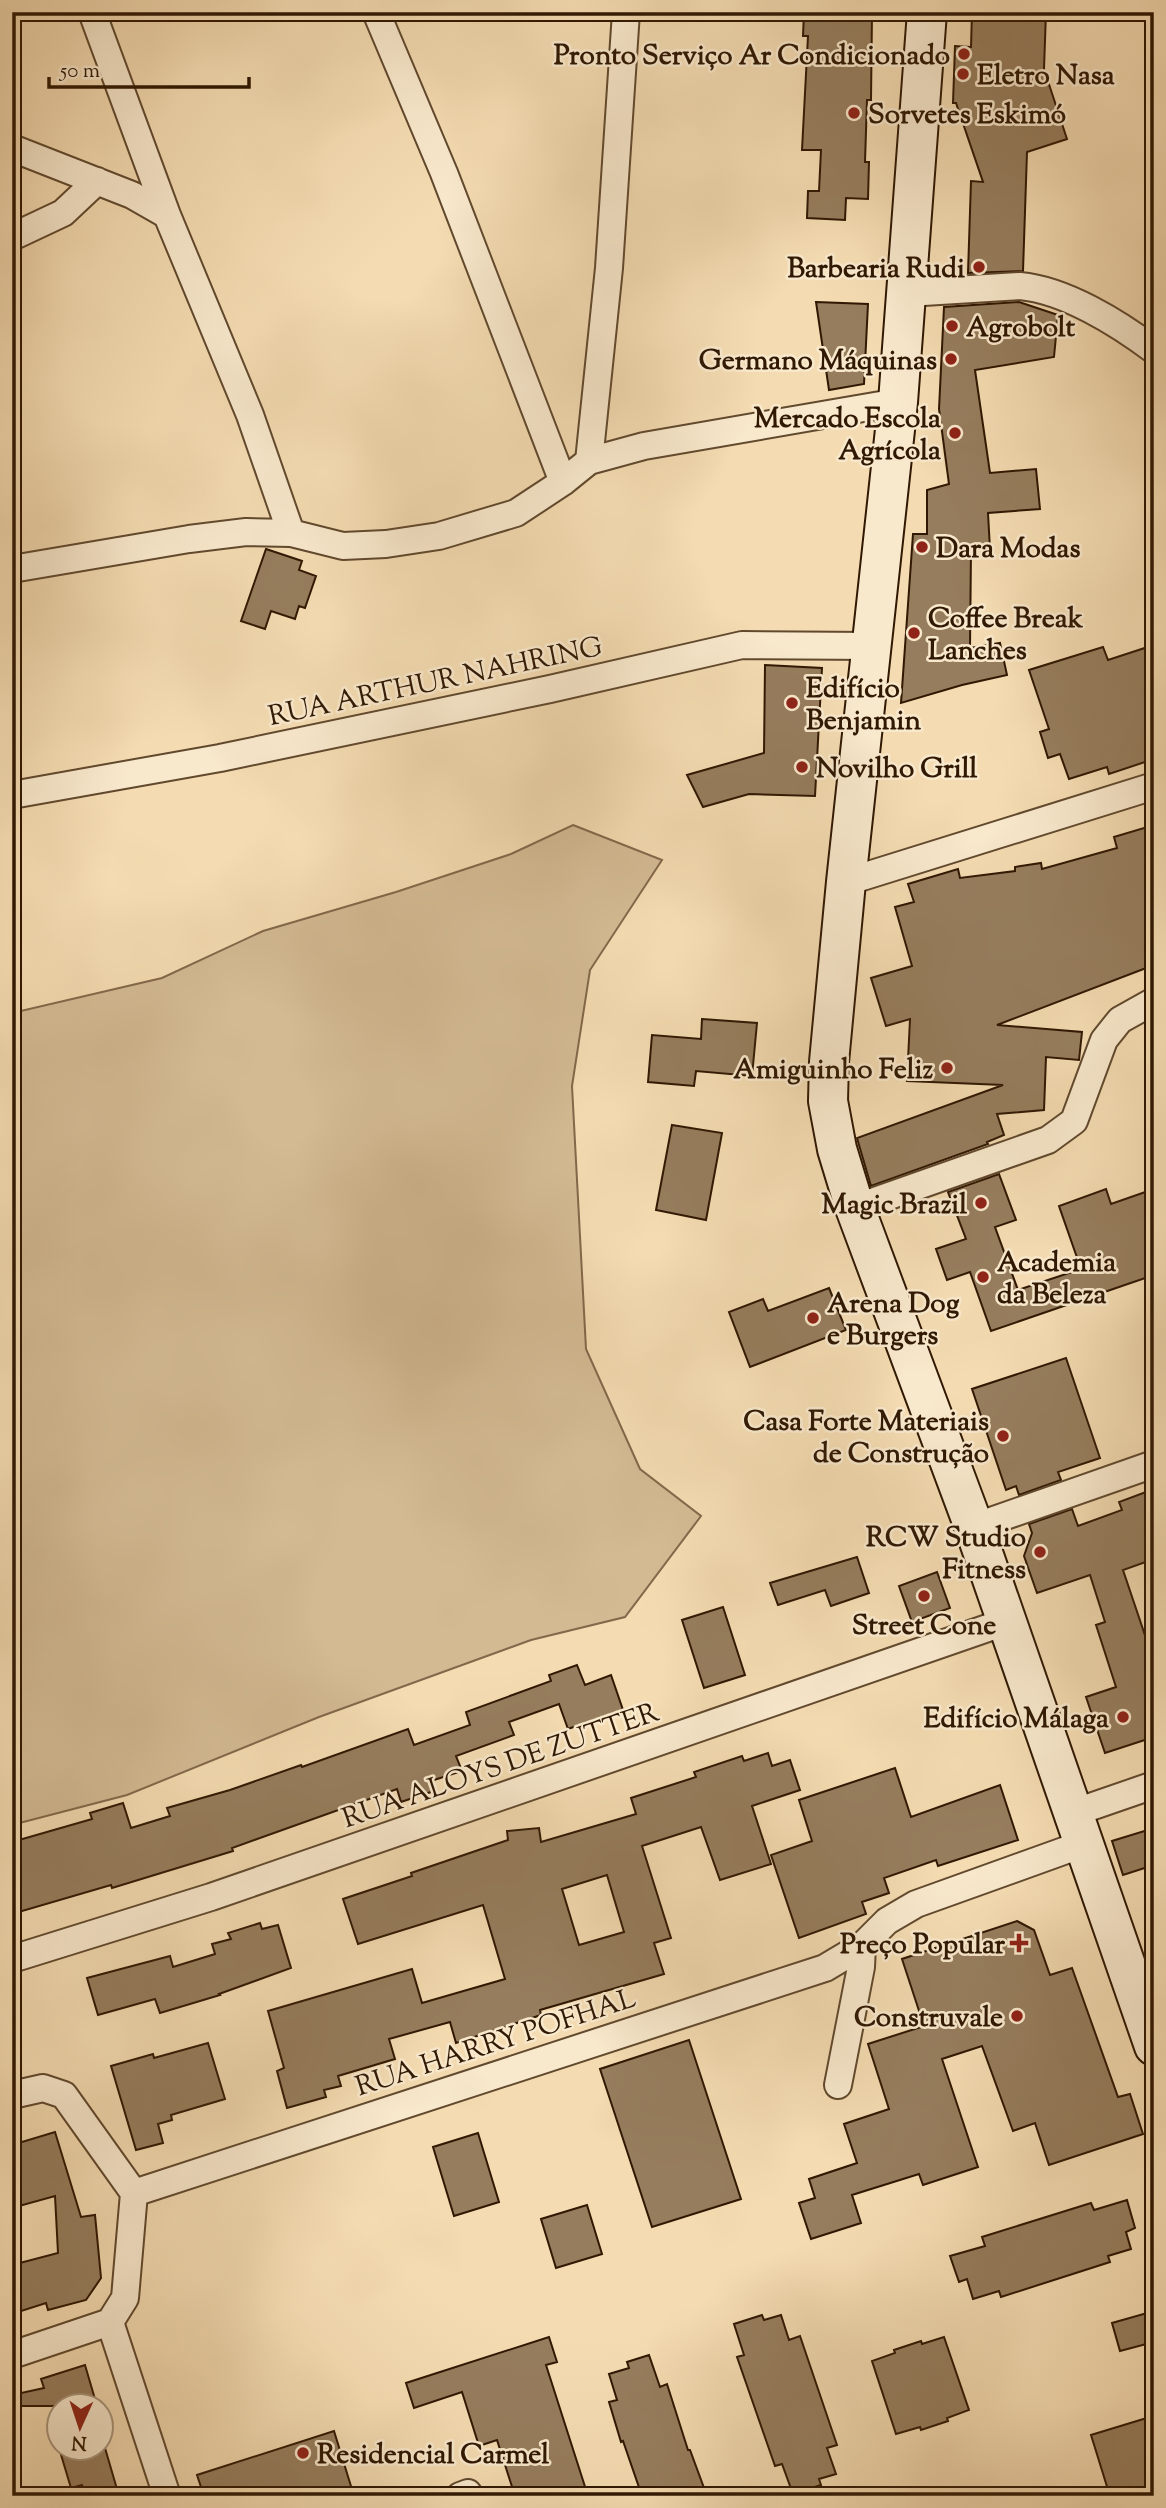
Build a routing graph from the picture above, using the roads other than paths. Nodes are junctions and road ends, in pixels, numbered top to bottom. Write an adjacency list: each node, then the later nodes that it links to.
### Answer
1 (92, 12): 7 (street)
2 (376, 12): 13 (street)
3 (626, 12): 12 (street)
4 (927, 12): 9 (main road)
5 (12, 148): 6 (street)
6 (97, 181): 7 (street); 8 (street)
7 (167, 215): 14 (street)
8 (12, 237)
9 (907, 293): 10 (street); 11 (main road)
10 (1154, 350)
11 (898, 402): 12 (street); 16 (main road)
12 (589, 461): 13 (street)
13 (563, 482): 14 (street)
14 (291, 534): 15 (street)
15 (12, 569)
16 (873, 646): 18 (street, RUA ARTHUR NAHRING); 19 (main road)
17 (1154, 786): 19 (street)
18 (12, 795)
19 (846, 882): 21 (main road)
20 (1154, 1001): 21 (street)
21 (855, 1209): 23 (main road)
22 (1154, 1464): 23 (street)
23 (974, 1527): 24 (main road)
24 (1005, 1622): 26 (main road); 28 (street, RUA ALOYS DE ZUTTER)
25 (1154, 1785): 26 (street, RUA HARRY POFHAL)
26 (1078, 1828): 27 (street, RUA HARRY POFHAL); 29 (main road)
27 (862, 1946): 30 (street); 32 (street, RUA HARRY POFHAL)
28 (12, 1959)
29 (1154, 2046)
30 (838, 2085)
31 (12, 2095): 32 (street)
32 (134, 2193): 33 (street)
33 (110, 2322): 34 (street); 35 (street)
34 (12, 2355)
35 (167, 2496)

